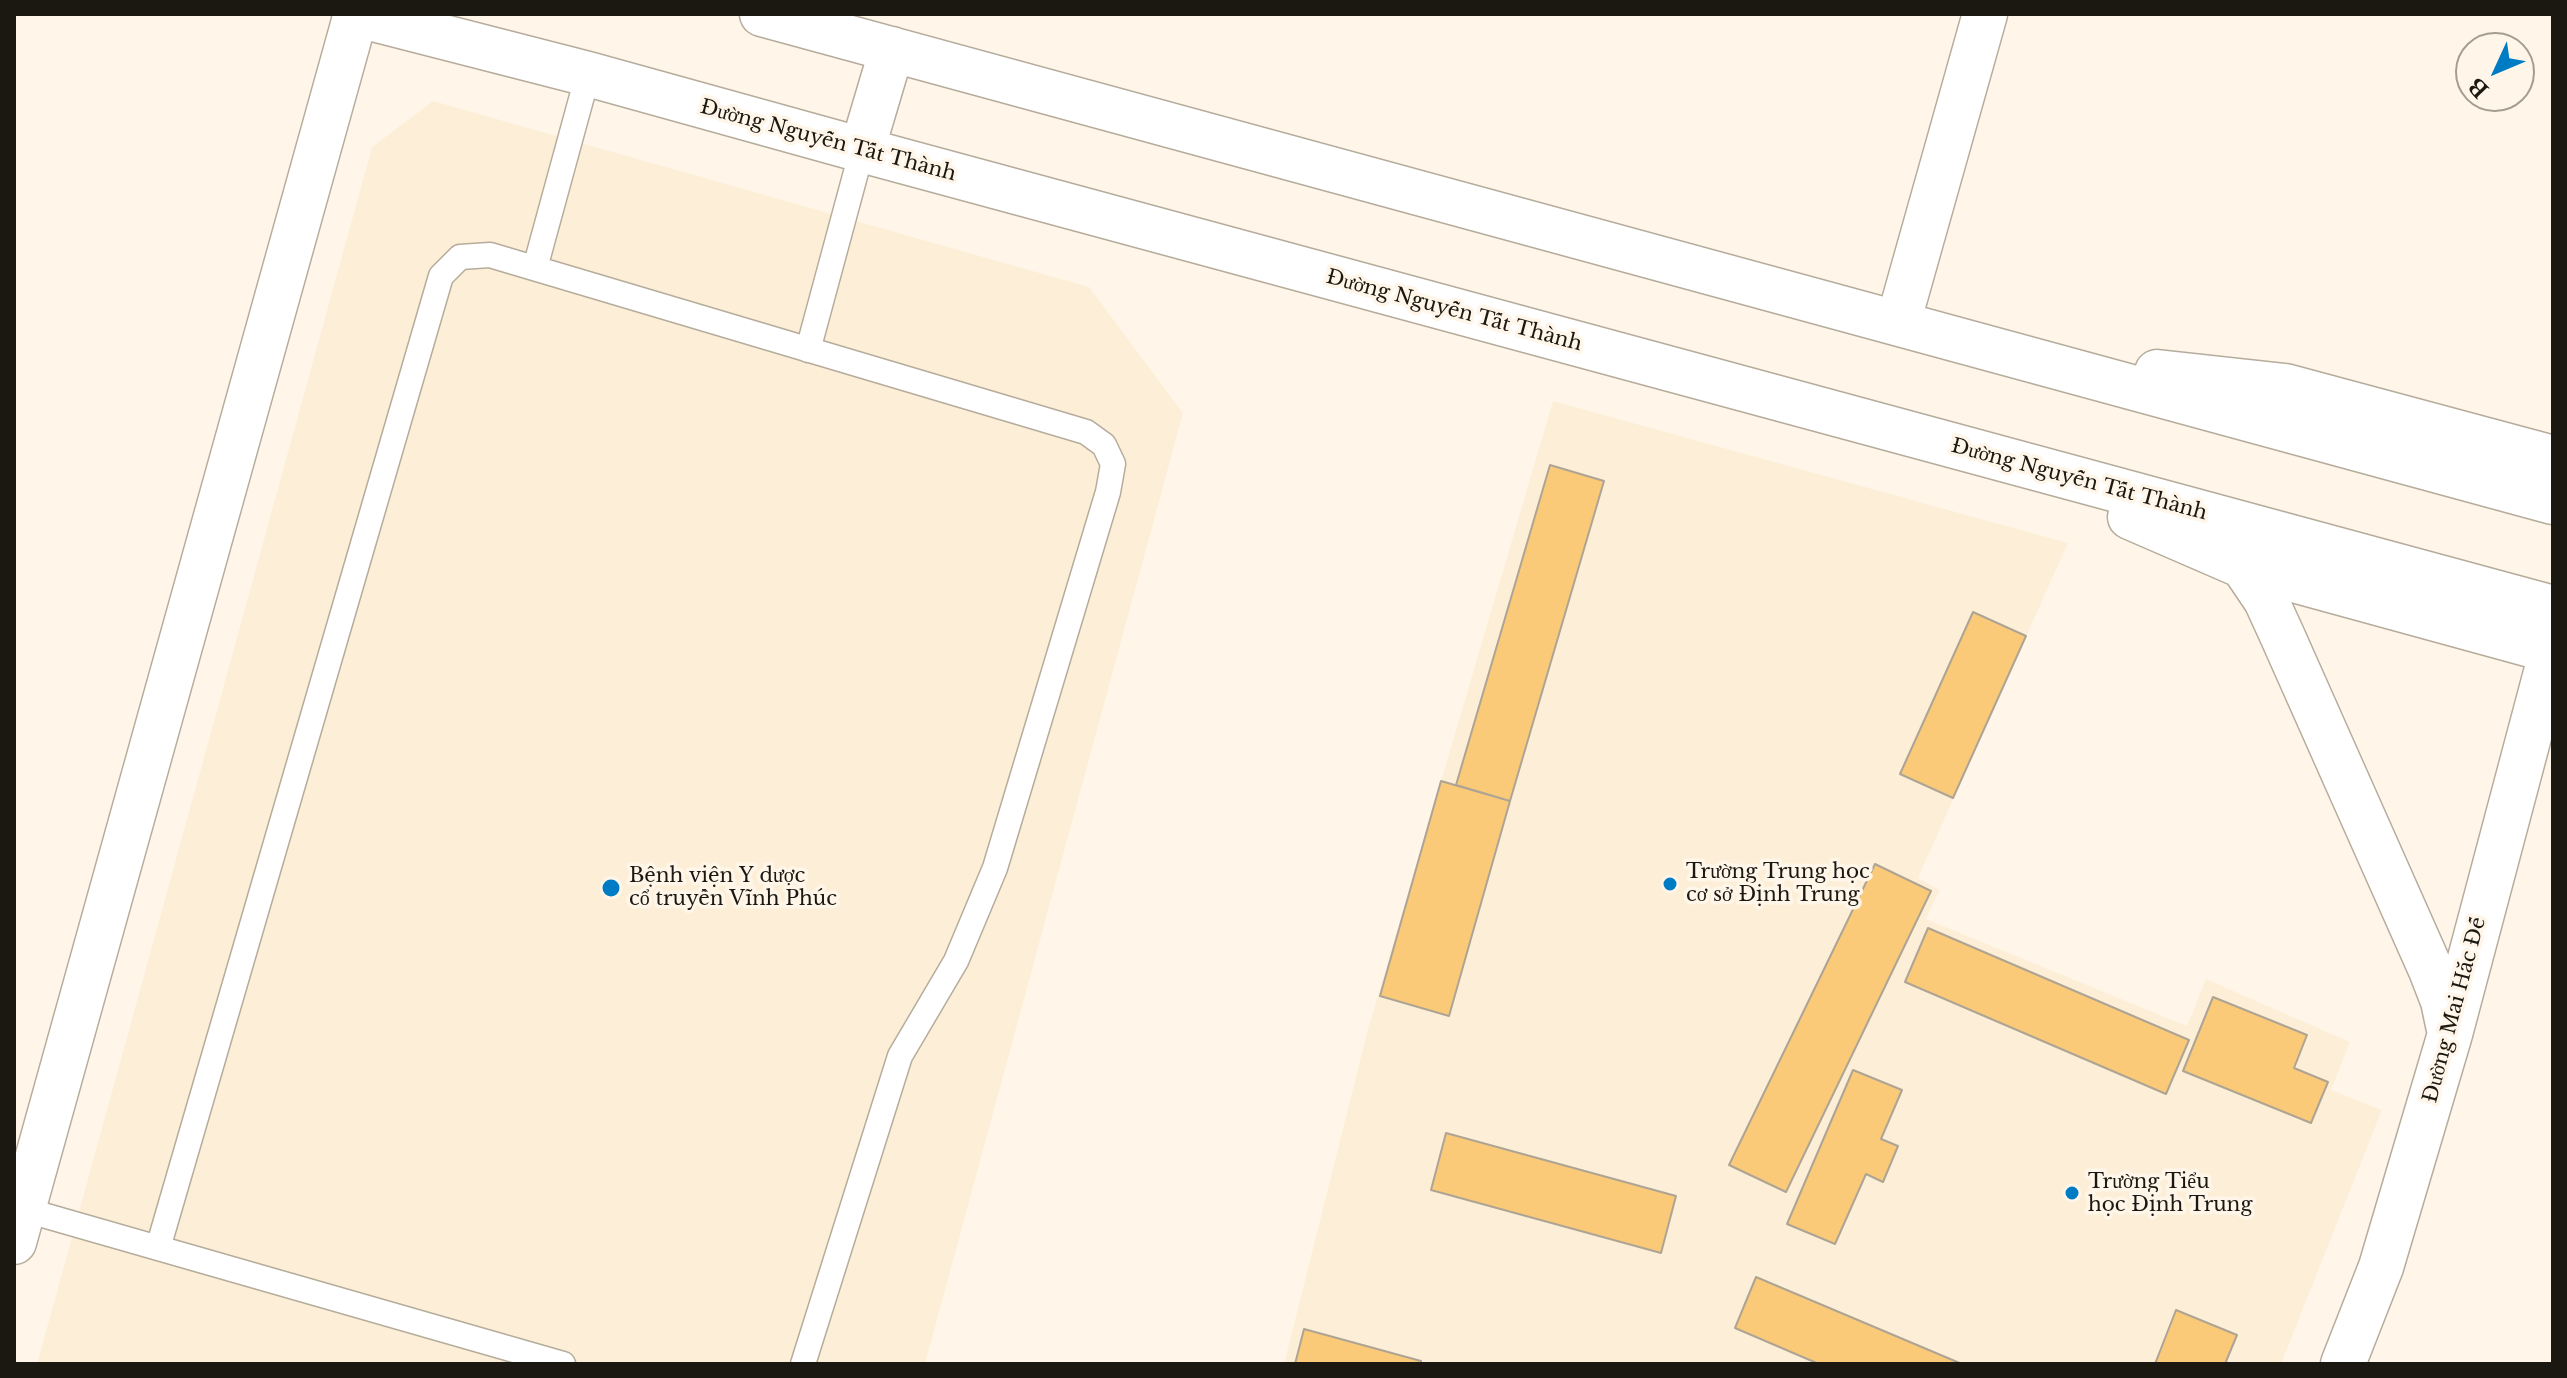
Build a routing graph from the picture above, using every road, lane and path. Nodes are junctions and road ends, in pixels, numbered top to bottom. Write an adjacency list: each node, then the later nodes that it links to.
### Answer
1 (355, 14): 5 (main road, Đường Nguyễn Tất Thành); 18 (main road)
2 (762, 14): 4 (main road)
3 (1985, 14): 8 (main road)
4 (892, 49): 6 (main road); 8 (main road)
5 (588, 74): 6 (main road, Đường Nguyễn Tất Thành); 7 (lane)
6 (862, 150): 9 (lane); 11 (main road, Đường Nguyễn Tất Thành)
7 (535, 268): 9 (lane); 19 (lane)
8 (1898, 323): 10 (main road)
9 (808, 350): 21 (lane)
10 (2020, 357): 12 (main road); 13 (main road)
11 (1996, 458): 14 (main road); 15 (main road, Đường Nguyễn Tất Thành)
12 (2553, 458)
13 (2553, 502)
14 (2243, 566): 16 (main road); 17 (main road)
15 (2553, 608)
16 (2552, 650): 17 (main road, Đường Mai Hắc Đế)
17 (2450, 1034): 22 (main road, Đường Mai Hắc Đế)
18 (18, 1226): 19 (lane)
19 (158, 1248): 20 (lane)
20 (563, 1364)
21 (803, 1364)
22 (2343, 1364)

